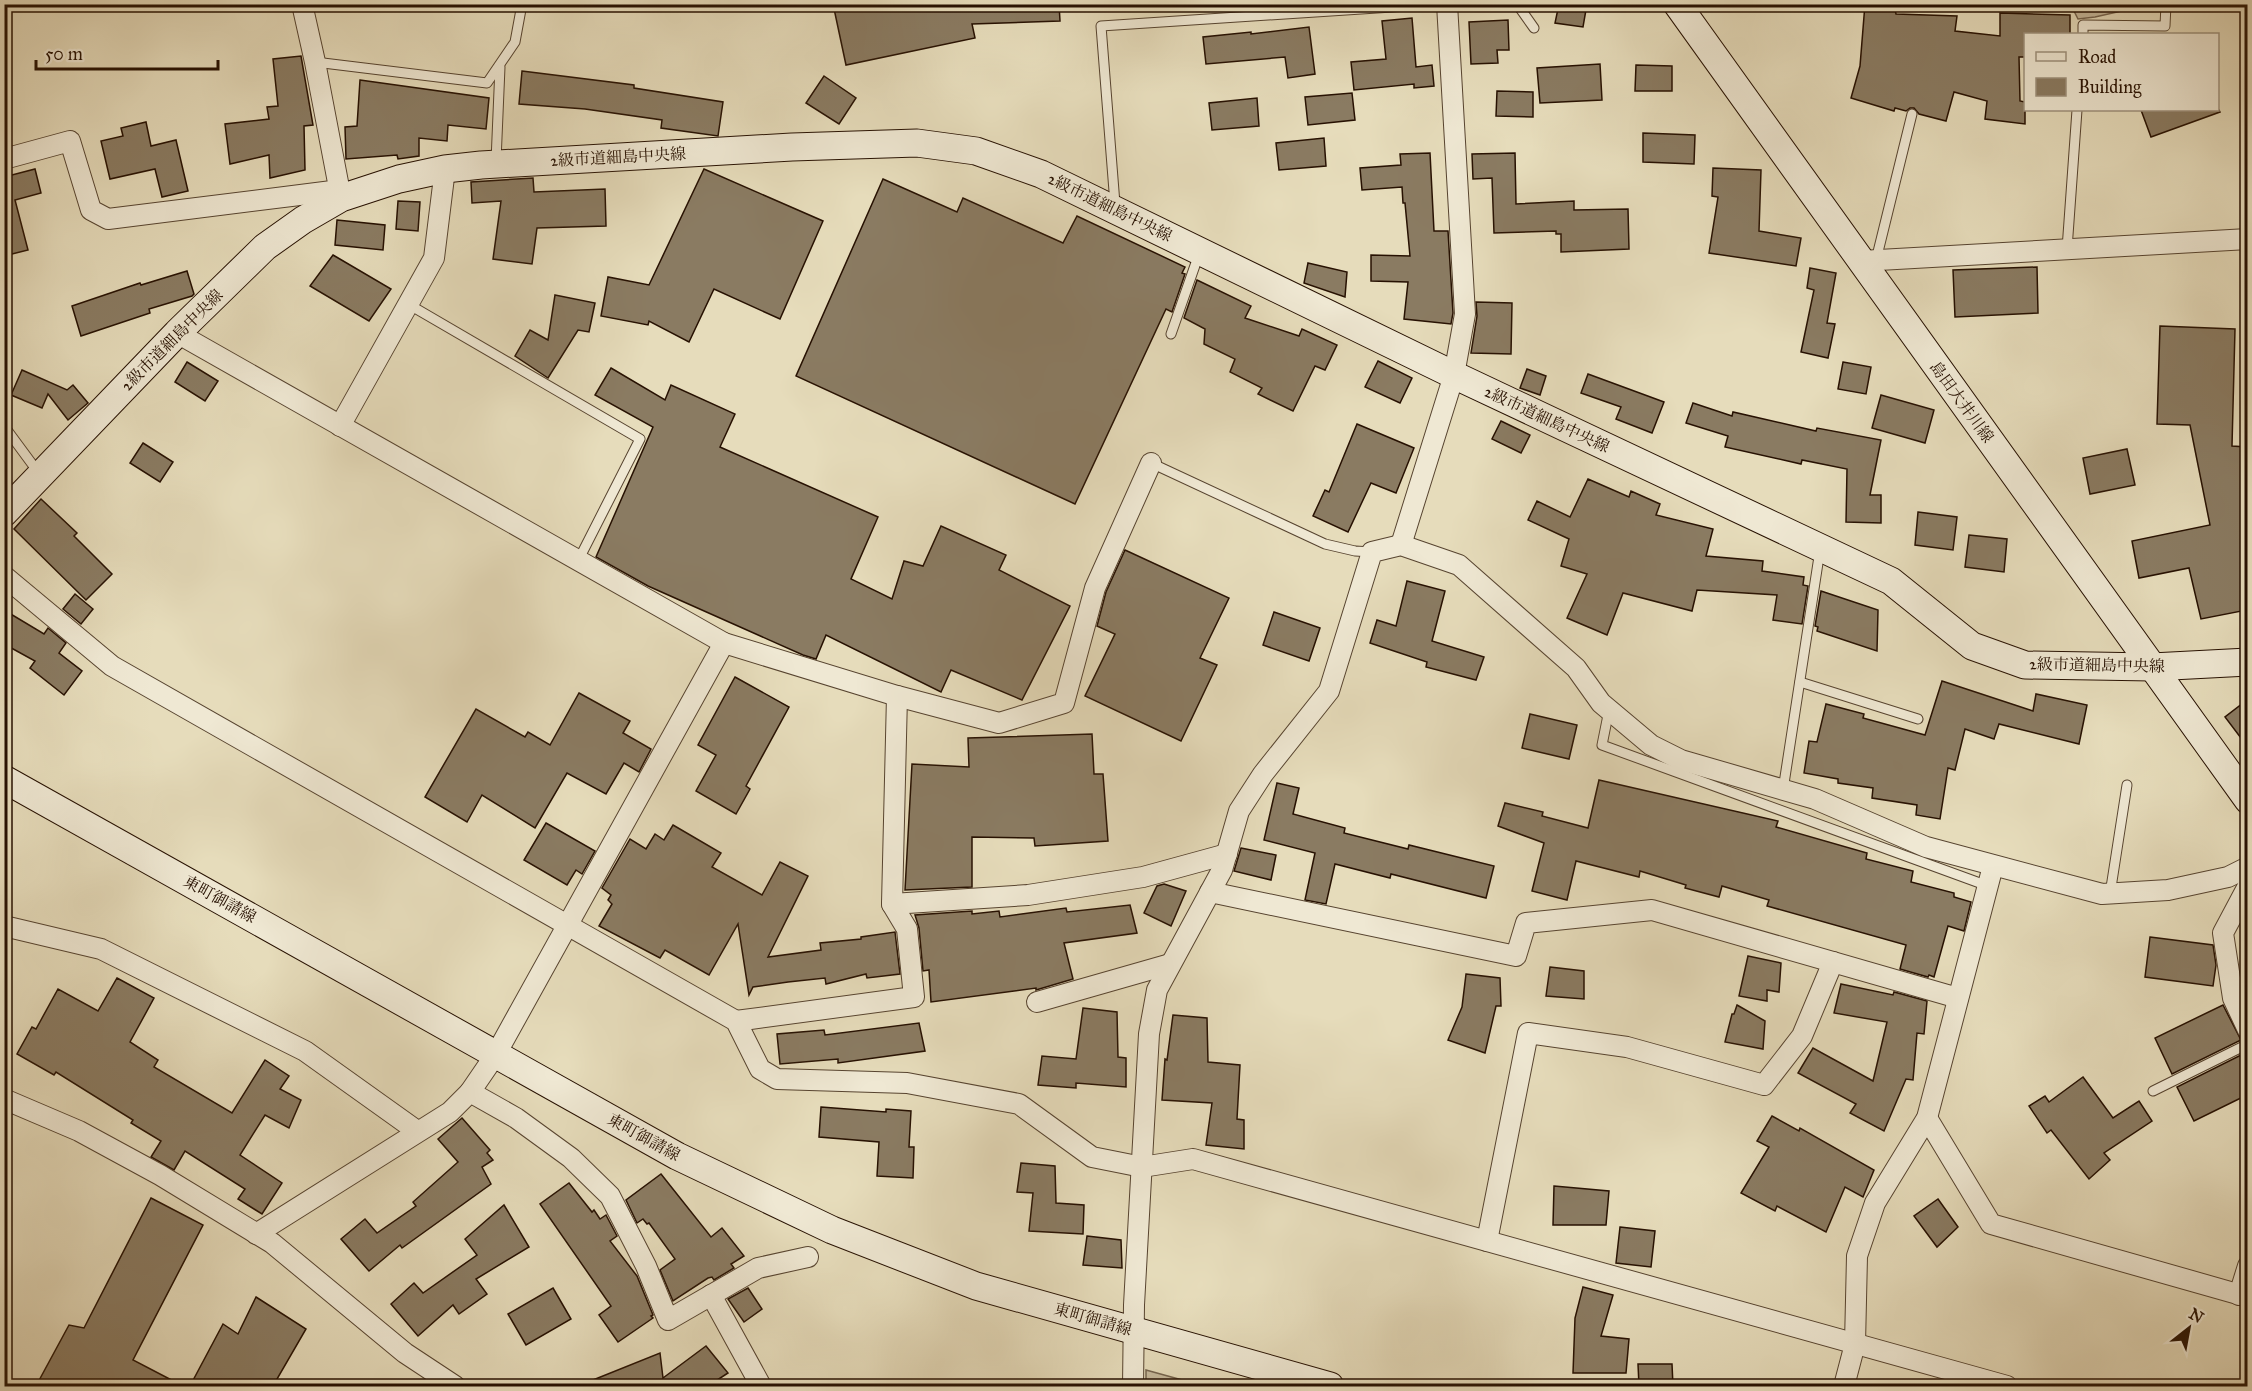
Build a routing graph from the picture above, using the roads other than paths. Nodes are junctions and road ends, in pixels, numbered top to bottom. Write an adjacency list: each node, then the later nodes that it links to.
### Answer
1 (302, 4): 10 (street)
2 (522, 4): 11 (lane)
3 (1438, 4): 18 (lane)
4 (1447, 4): 26 (street)
5 (1517, 4): 8 (lane)
6 (1677, 4): 22 (street, 島田大井川線)
7 (2166, 4): 9 (lane)
8 (1534, 28)
9 (2083, 33)
10 (315, 62): 11 (lane); 17 (street)
11 (500, 64): 15 (lane)
12 (2077, 111): 20 (lane)
13 (1912, 114): 22 (lane)
14 (4, 159): 17 (street)
15 (496, 164): 16 (street, 2級市道細島中央線); 18 (street, 2級市道細島中央線)
16 (445, 169): 17 (street, 2級市道細島中央線); 23 (street)
17 (341, 194): 24 (street, 2級市道細島中央線)
18 (1115, 210): 21 (street, 2級市道細島中央線)
19 (2247, 239): 20 (street)
20 (2067, 249): 22 (street)
21 (1200, 251): 25 (lane); 26 (street, 2級市道細島中央線)
22 (1869, 261): 39 (street, 島田大井川線)
23 (408, 304): 28 (street); 35 (lane)
24 (177, 333): 28 (street); 30 (street, 2級市道細島中央線)
25 (1171, 334)
26 (1454, 375): 32 (street); 33 (street, 2級市道細島中央線)
27 (4, 426): 30 (lane)
28 (340, 426): 35 (street)
29 (1151, 463): 34 (lane); 41 (street)
30 (41, 476): 31 (street, 2級市道細島中央線)
31 (4, 513)
32 (1401, 545): 34 (street); 42 (street)
33 (1821, 548): 39 (street, 2級市道細島中央線); 40 (lane)
34 (1372, 552): 48 (street)
35 (578, 561): 37 (street)
36 (4, 576): 57 (street)
37 (724, 643): 41 (street); 57 (street)
38 (2247, 662): 39 (street, 2級市道細島中央線)
39 (2152, 666): 47 (street, 島田大井川線)
40 (1800, 682): 43 (lane); 46 (lane)
41 (897, 696): 56 (street)
42 (1609, 710): 46 (street); 49 (lane)
43 (1918, 719)
44 (4, 779): 66 (street, 東町御請線)
45 (2127, 785): 55 (lane)
46 (1783, 790): 49 (street)
47 (2247, 800)
48 (1227, 854): 54 (street); 56 (street)
49 (1932, 857): 50 (street); 52 (lane)
50 (1994, 866): 52 (street); 55 (street)
51 (2247, 867): 55 (street)
52 (1988, 886): 61 (street)
53 (2247, 886): 64 (street)
54 (1210, 892): 59 (street); 60 (street)
55 (2110, 894)
56 (892, 904): 63 (street)
57 (566, 925): 63 (street); 66 (street)
58 (4, 926): 71 (street)
59 (1833, 962): 61 (street); 74 (street)
60 (1170, 964): 62 (street); 72 (street)
61 (1959, 998): 70 (street)
62 (1037, 1002)
63 (736, 1022): 72 (street)
64 (2247, 1030)
65 (2247, 1044): 67 (lane)
66 (496, 1054): 68 (street); 79 (street, 東町御請線)
67 (2153, 1091)
68 (470, 1092): 71 (street); 77 (street)
69 (4, 1099): 73 (street)
70 (1927, 1119): 78 (street); 80 (street)
71 (417, 1131): 73 (street)
72 (1142, 1167): 74 (street); 79 (street)
73 (256, 1234): 81 (street)
74 (1487, 1241): 80 (street)
75 (808, 1257): 77 (street)
76 (2247, 1266): 78 (street)
77 (711, 1295): 82 (street)
78 (2243, 1296)
79 (1134, 1330): 83 (street); 84 (street, 東町御請線)
80 (1855, 1344): 85 (street); 86 (street)
81 (455, 1386)
82 (761, 1386)
83 (1132, 1386)
84 (1330, 1386)
85 (1844, 1386)
86 (2007, 1386)

